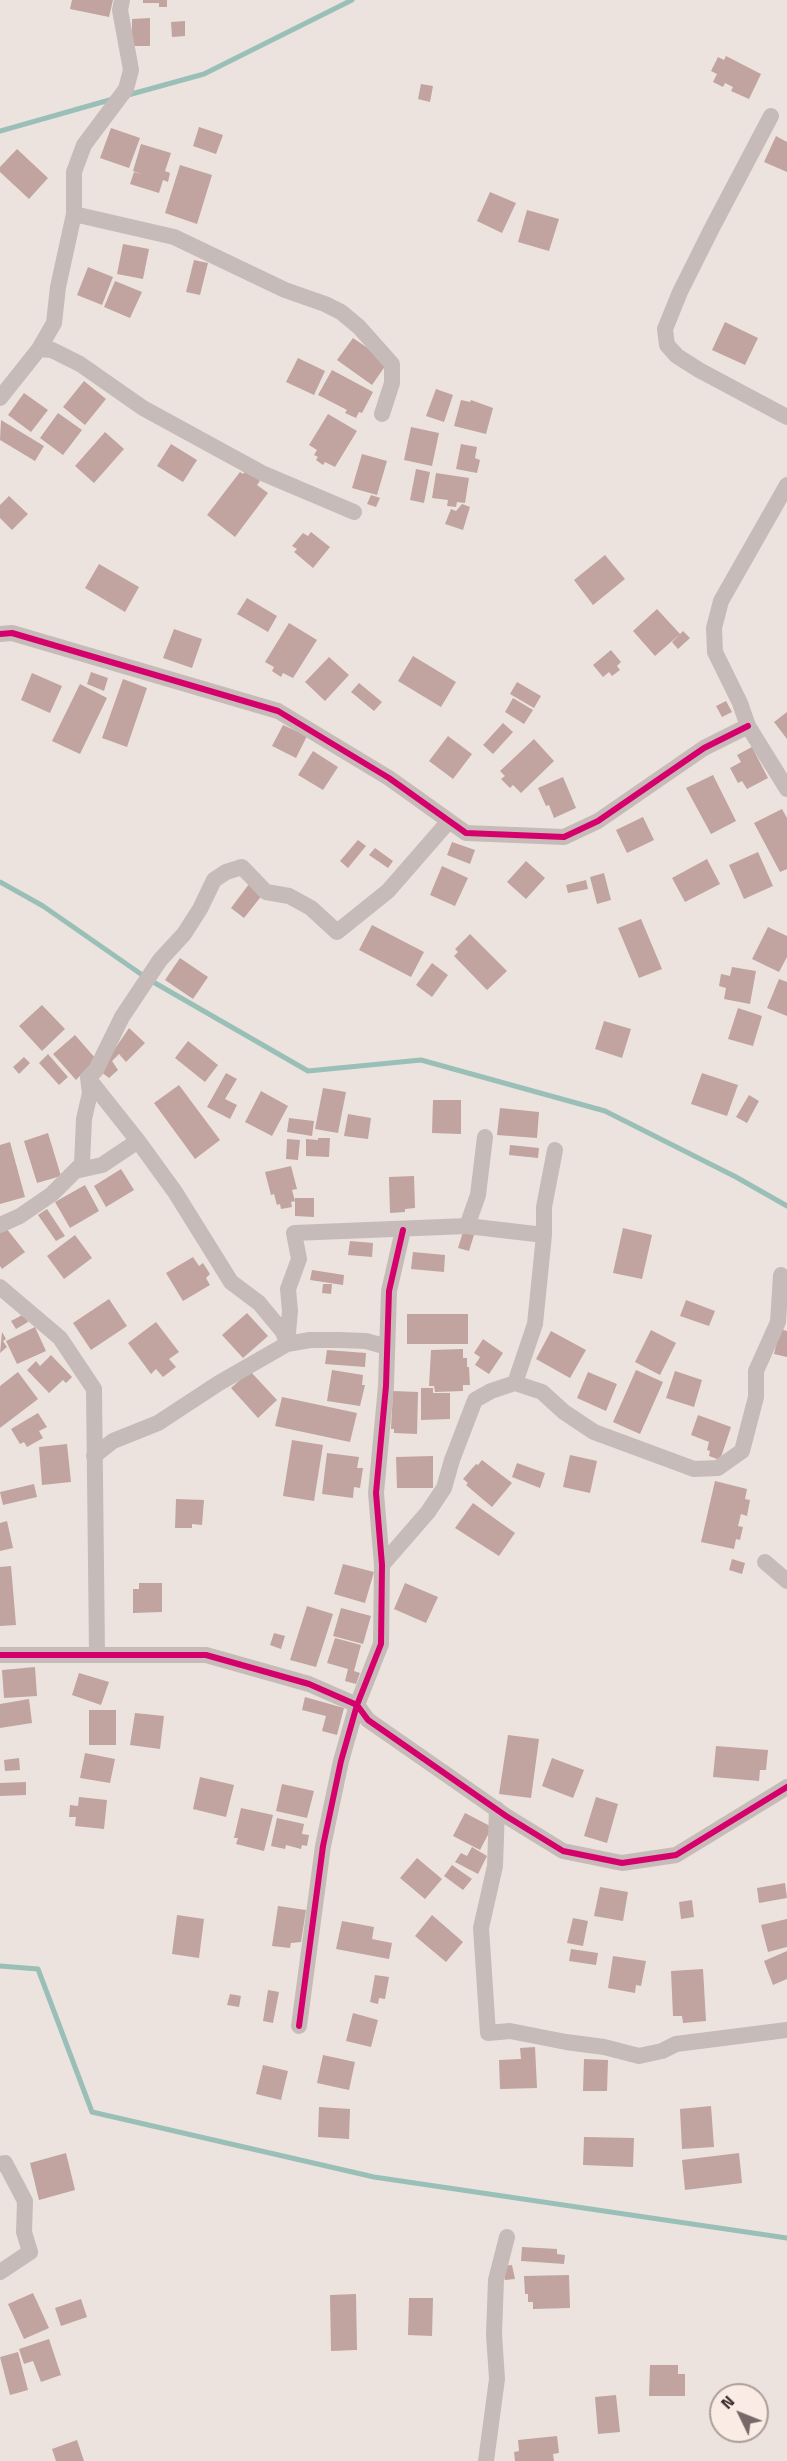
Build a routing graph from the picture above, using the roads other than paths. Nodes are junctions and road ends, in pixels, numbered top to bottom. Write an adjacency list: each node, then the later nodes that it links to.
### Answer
1 (122, 0): 3 (street)
2 (771, 116): 7 (street)
3 (74, 214): 4 (street); 6 (street)
4 (39, 349): 5 (street); 9 (street)
5 (0, 398)
6 (382, 414)
7 (787, 417)
8 (787, 485): 11 (street)
9 (354, 512)
10 (0, 634): 14 (street)
11 (748, 726): 12 (street); 14 (street)
12 (782, 772): 13 (street)
13 (787, 789)
14 (449, 821): 15 (street)
15 (88, 1078): 17 (street); 19 (street)
16 (485, 1137): 21 (street)
17 (138, 1142): 19 (street); 26 (street)
18 (555, 1150): 23 (street)
19 (75, 1172): 20 (street)
20 (0, 1225)
21 (467, 1226): 22 (street); 23 (street)
22 (403, 1230): 26 (street); 27 (street)
23 (544, 1235): 28 (street)
24 (781, 1275): 28 (street)
25 (0, 1287): 29 (street)
26 (287, 1344): 27 (street); 29 (street)
27 (387, 1347): 31 (street)
28 (515, 1383): 31 (street)
29 (94, 1456): 33 (street)
30 (765, 1562): 32 (street)
31 (382, 1565): 35 (street)
32 (787, 1581)
33 (97, 1653): 34 (street); 35 (street)
34 (0, 1655)
35 (357, 1705): 37 (street); 38 (street)
36 (787, 1787): 37 (street)
37 (497, 1809): 39 (street)
38 (298, 2026)
39 (787, 2030)
40 (0, 2164): 42 (street)
41 (507, 2237): 43 (street)
42 (0, 2272)
43 (486, 2461)

